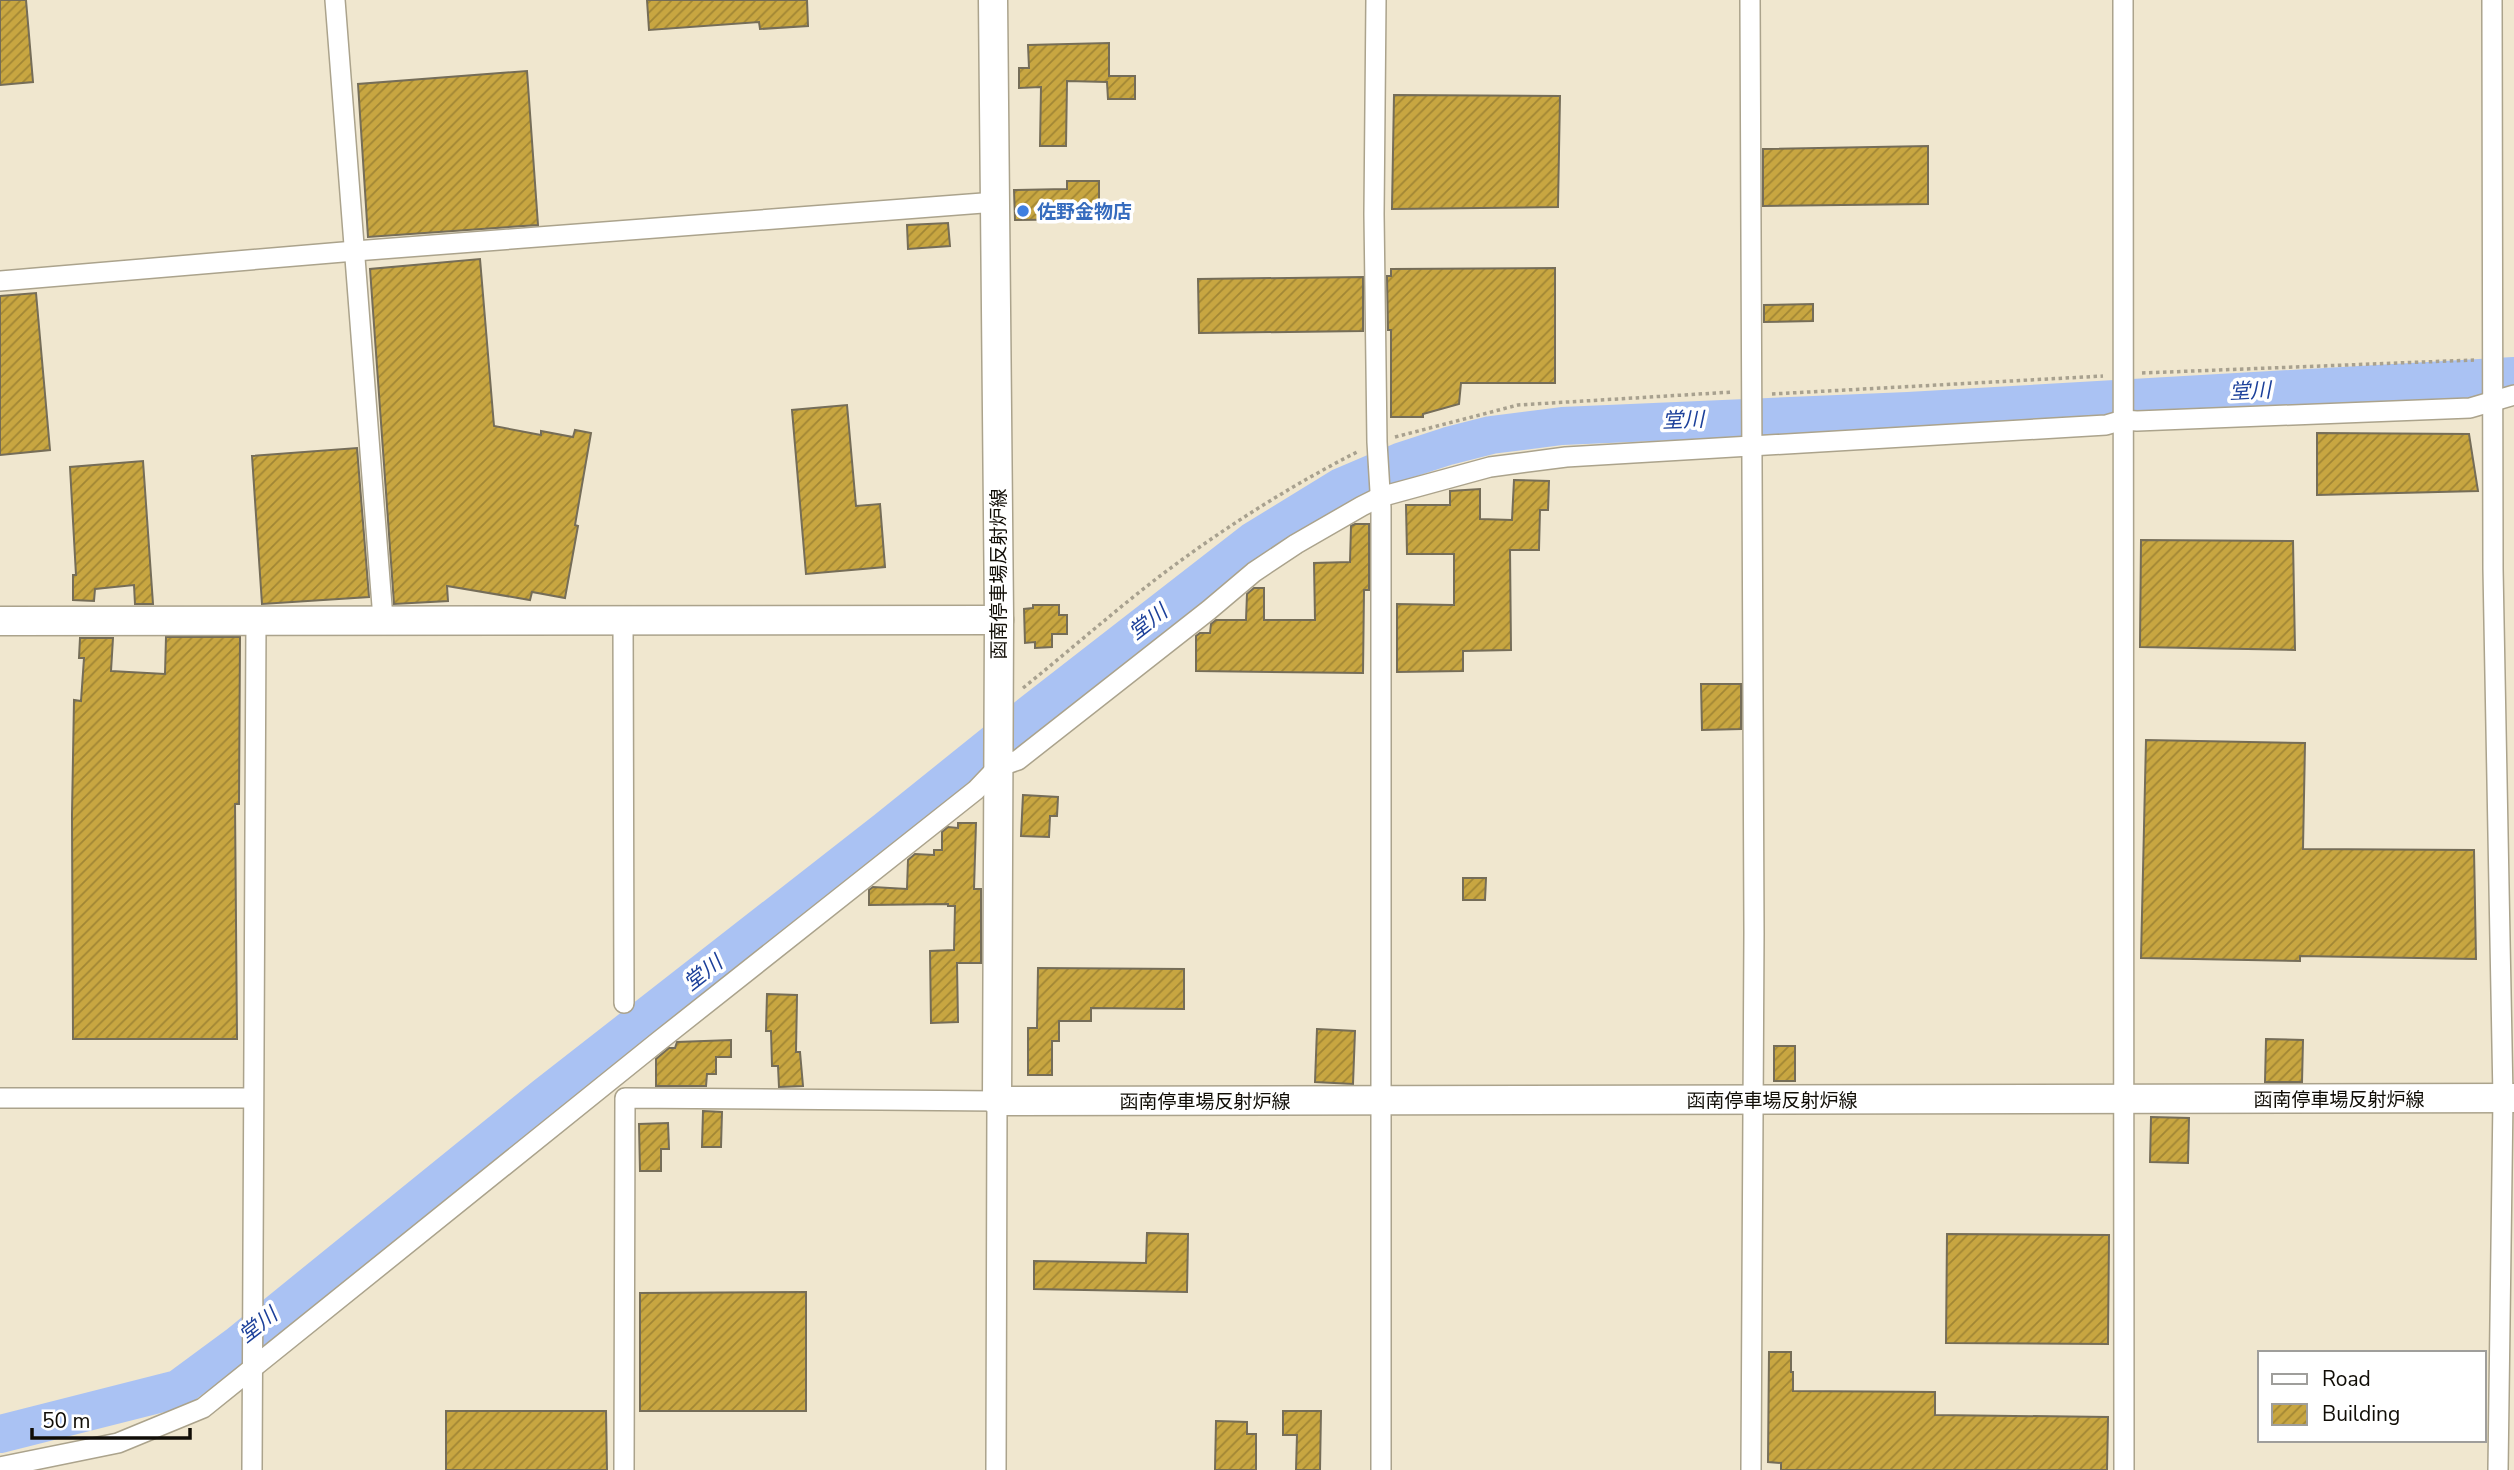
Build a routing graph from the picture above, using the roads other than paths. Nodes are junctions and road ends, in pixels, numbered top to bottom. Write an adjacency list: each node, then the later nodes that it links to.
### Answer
1 (335, 0): 8 (street)
2 (993, 0): 7 (main road, 函南停車場反射炉線)
3 (1376, 0): 14 (street)
4 (1750, 0): 13 (street)
5 (2123, 0): 12 (street)
6 (2492, 0): 11 (street)
7 (996, 202): 8 (street); 17 (main road, 函南停車場反射炉線)
8 (355, 251): 9 (street); 16 (street)
9 (0, 281)
10 (2514, 395): 11 (street)
11 (2492, 402): 12 (street); 26 (street)
12 (2123, 420): 13 (street); 28 (street)
13 (1753, 443): 14 (street); 27 (street)
14 (1380, 493): 20 (street); 30 (street)
15 (623, 619): 16 (main road); 17 (main road); 21 (street)
16 (383, 620): 19 (main road)
17 (999, 620): 20 (main road, 函南停車場反射炉線)
18 (0, 621): 19 (main road)
19 (256, 621): 24 (street)
20 (998, 767): 22 (street); 29 (main road, 函南停車場反射炉線)
21 (624, 1003)
22 (615, 1077): 25 (street); 31 (street)
23 (0, 1098): 24 (street)
24 (252, 1098): 31 (street)
25 (625, 1098): 29 (street); 34 (street)
26 (2508, 1098): 28 (main road, 函南停車場反射炉線); 39 (street)
27 (1752, 1100): 28 (main road, 函南停車場反射炉線); 30 (main road, 函南停車場反射炉線); 37 (street)
28 (2123, 1100): 38 (street)
29 (997, 1101): 30 (main road, 函南停車場反射炉線); 35 (street)
30 (1382, 1101): 36 (street)
31 (254, 1366): 32 (street); 33 (street)
32 (0, 1467)
33 (252, 1470)
34 (624, 1470)
35 (996, 1470)
36 (1381, 1470)
37 (1751, 1470)
38 (2124, 1470)
39 (2498, 1470)

